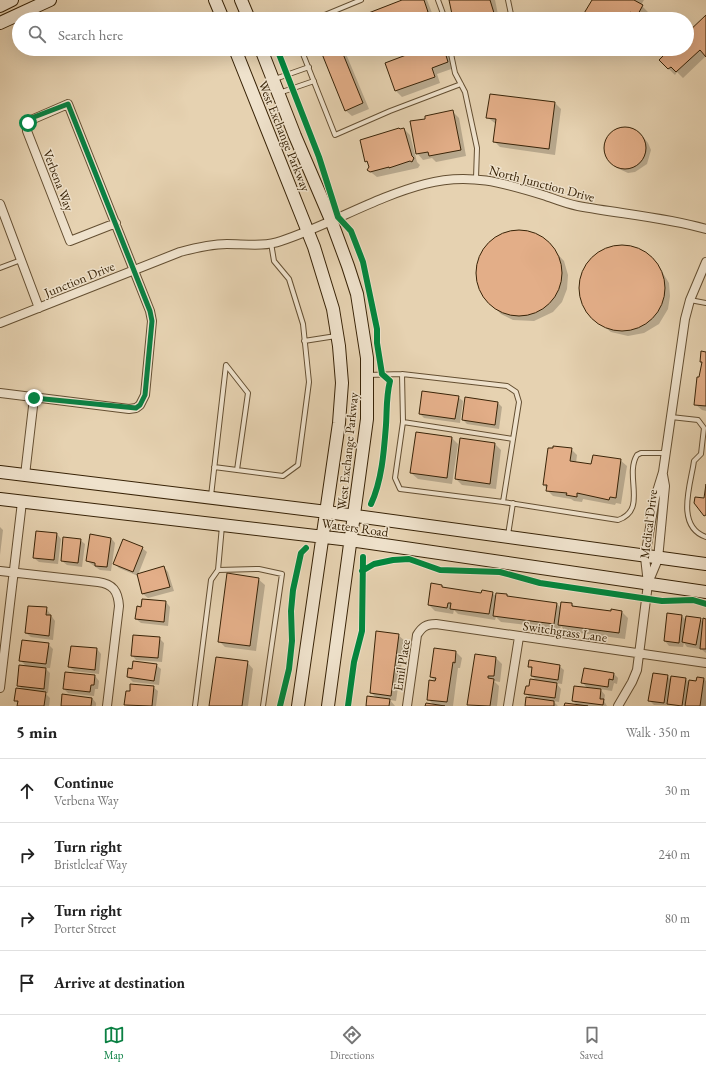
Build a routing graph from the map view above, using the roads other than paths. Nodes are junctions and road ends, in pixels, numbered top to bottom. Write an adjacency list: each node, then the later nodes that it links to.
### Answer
1 (12, 0): 8 (main road)
2 (50, 0): 9 (main road)
3 (215, 0): 10 (main road)
4 (241, 0): 11 (main road)
5 (361, 0): 12 (lane)
6 (438, 0): 13 (lane)
7 (508, 0): 14 (lane)
8 (0, 6)
9 (24, 12)
10 (220, 12)
11 (246, 12)
12 (332, 12)
13 (442, 12)
14 (511, 12)
15 (12, 17): 16 (main road)
16 (0, 23)
17 (238, 56): 31 (main road, West Exchange Parkway)
18 (264, 56): 22 (main road, West Exchange Parkway)
19 (305, 56): 21 (lane)
20 (451, 56): 24 (lane)
21 (309, 67): 22 (lane); 23 (lane)
22 (273, 80): 25 (main road, West Exchange Parkway)
23 (314, 81): 24 (lane); 25 (lane)
24 (461, 84): 26 (lane)
25 (279, 94): 28 (main road, West Exchange Parkway)
26 (476, 178): 28 (street, North Junction Drive); 30 (street, North Junction Drive)
27 (0, 204): 33 (street)
28 (331, 220): 31 (street, North Junction Drive); 43 (main road, West Exchange Parkway)
29 (116, 223): 29 (street, Verbena Way); 36 (street)
30 (706, 229)
31 (307, 230): 32 (street, Junction Drive); 41 (main road, West Exchange Parkway)
32 (271, 243): 36 (street, Junction Drive); 42 (lane)
33 (21, 260): 35 (lane); 39 (street)
34 (706, 262): 37 (street, Medical Drive)
35 (0, 268)
36 (134, 270): 39 (street, Junction Drive); 46 (street)
37 (690, 300): 38 (lane); 47 (street, Medical Drive)
38 (706, 303)
39 (39, 308): 40 (street, Junction Drive)
40 (0, 323)
41 (337, 336): 42 (lane); 61 (main road, West Exchange Parkway)
42 (304, 341): 52 (lane)
43 (368, 374): 44 (lane); 62 (main road, West Exchange Parkway)
44 (402, 374): 48 (lane); 49 (lane)
45 (0, 393): 46 (street)
46 (34, 398): 55 (street)
47 (671, 417): 50 (street, Medical Drive); 65 (lane)
48 (403, 422): 49 (lane); 59 (lane)
49 (513, 439): 59 (lane)
50 (665, 454): 54 (street, Medical Drive); 60 (lane)
51 (214, 467): 52 (lane); 52 (lane); 56 (lane)
52 (238, 470)
53 (0, 472): 55 (main road, Watters Road)
54 (663, 472): 68 (street, Medical Drive); 69 (street, Medical Drive)
55 (25, 475): 56 (main road, Watters Road)
56 (210, 498): 61 (main road, Watters Road)
57 (0, 499): 58 (main road, Watters Road)
58 (22, 502): 63 (main road, Watters Road); 73 (street)
59 (503, 502): 60 (lane)
60 (513, 503): 66 (lane)
61 (327, 512): 62 (main road, Watters Road); 64 (main road, West Exchange Parkway)
62 (354, 516): 66 (main road, Watters Road); 67 (main road, West Exchange Parkway)
63 (222, 525): 64 (main road, Watters Road); 71 (lane)
64 (323, 537): 67 (main road, Watters Road); 84 (main road, West Exchange Parkway)
65 (706, 537)
66 (508, 538): 68 (main road, Watters Road)
67 (350, 540): 74 (main road, Watters Road); 85 (main road, West Exchange Parkway)
68 (645, 557): 69 (main road, Watters Road); 74 (street, Medical Drive)
69 (658, 559): 70 (main road, Watters Road); 74 (street, Medical Drive)
70 (706, 564)
71 (218, 570): 82 (lane); 83 (lane)
72 (0, 571): 73 (street)
73 (14, 573): 80 (street); 81 (street)
74 (648, 584): 75 (main road, Watters Road); 78 (street)
75 (706, 592)
76 (422, 628): 77 (street, Switchgrass Lane); 86 (street, Emil Place)
77 (519, 637): 78 (street, Switchgrass Lane); 87 (street)
78 (639, 653): 79 (street, Switchgrass Lane); 88 (street)
79 (706, 663)
80 (0, 688)
81 (107, 706)
82 (195, 706)
83 (263, 706)
84 (298, 706)
85 (328, 706)
86 (407, 706)
87 (508, 706)
88 (618, 706)

